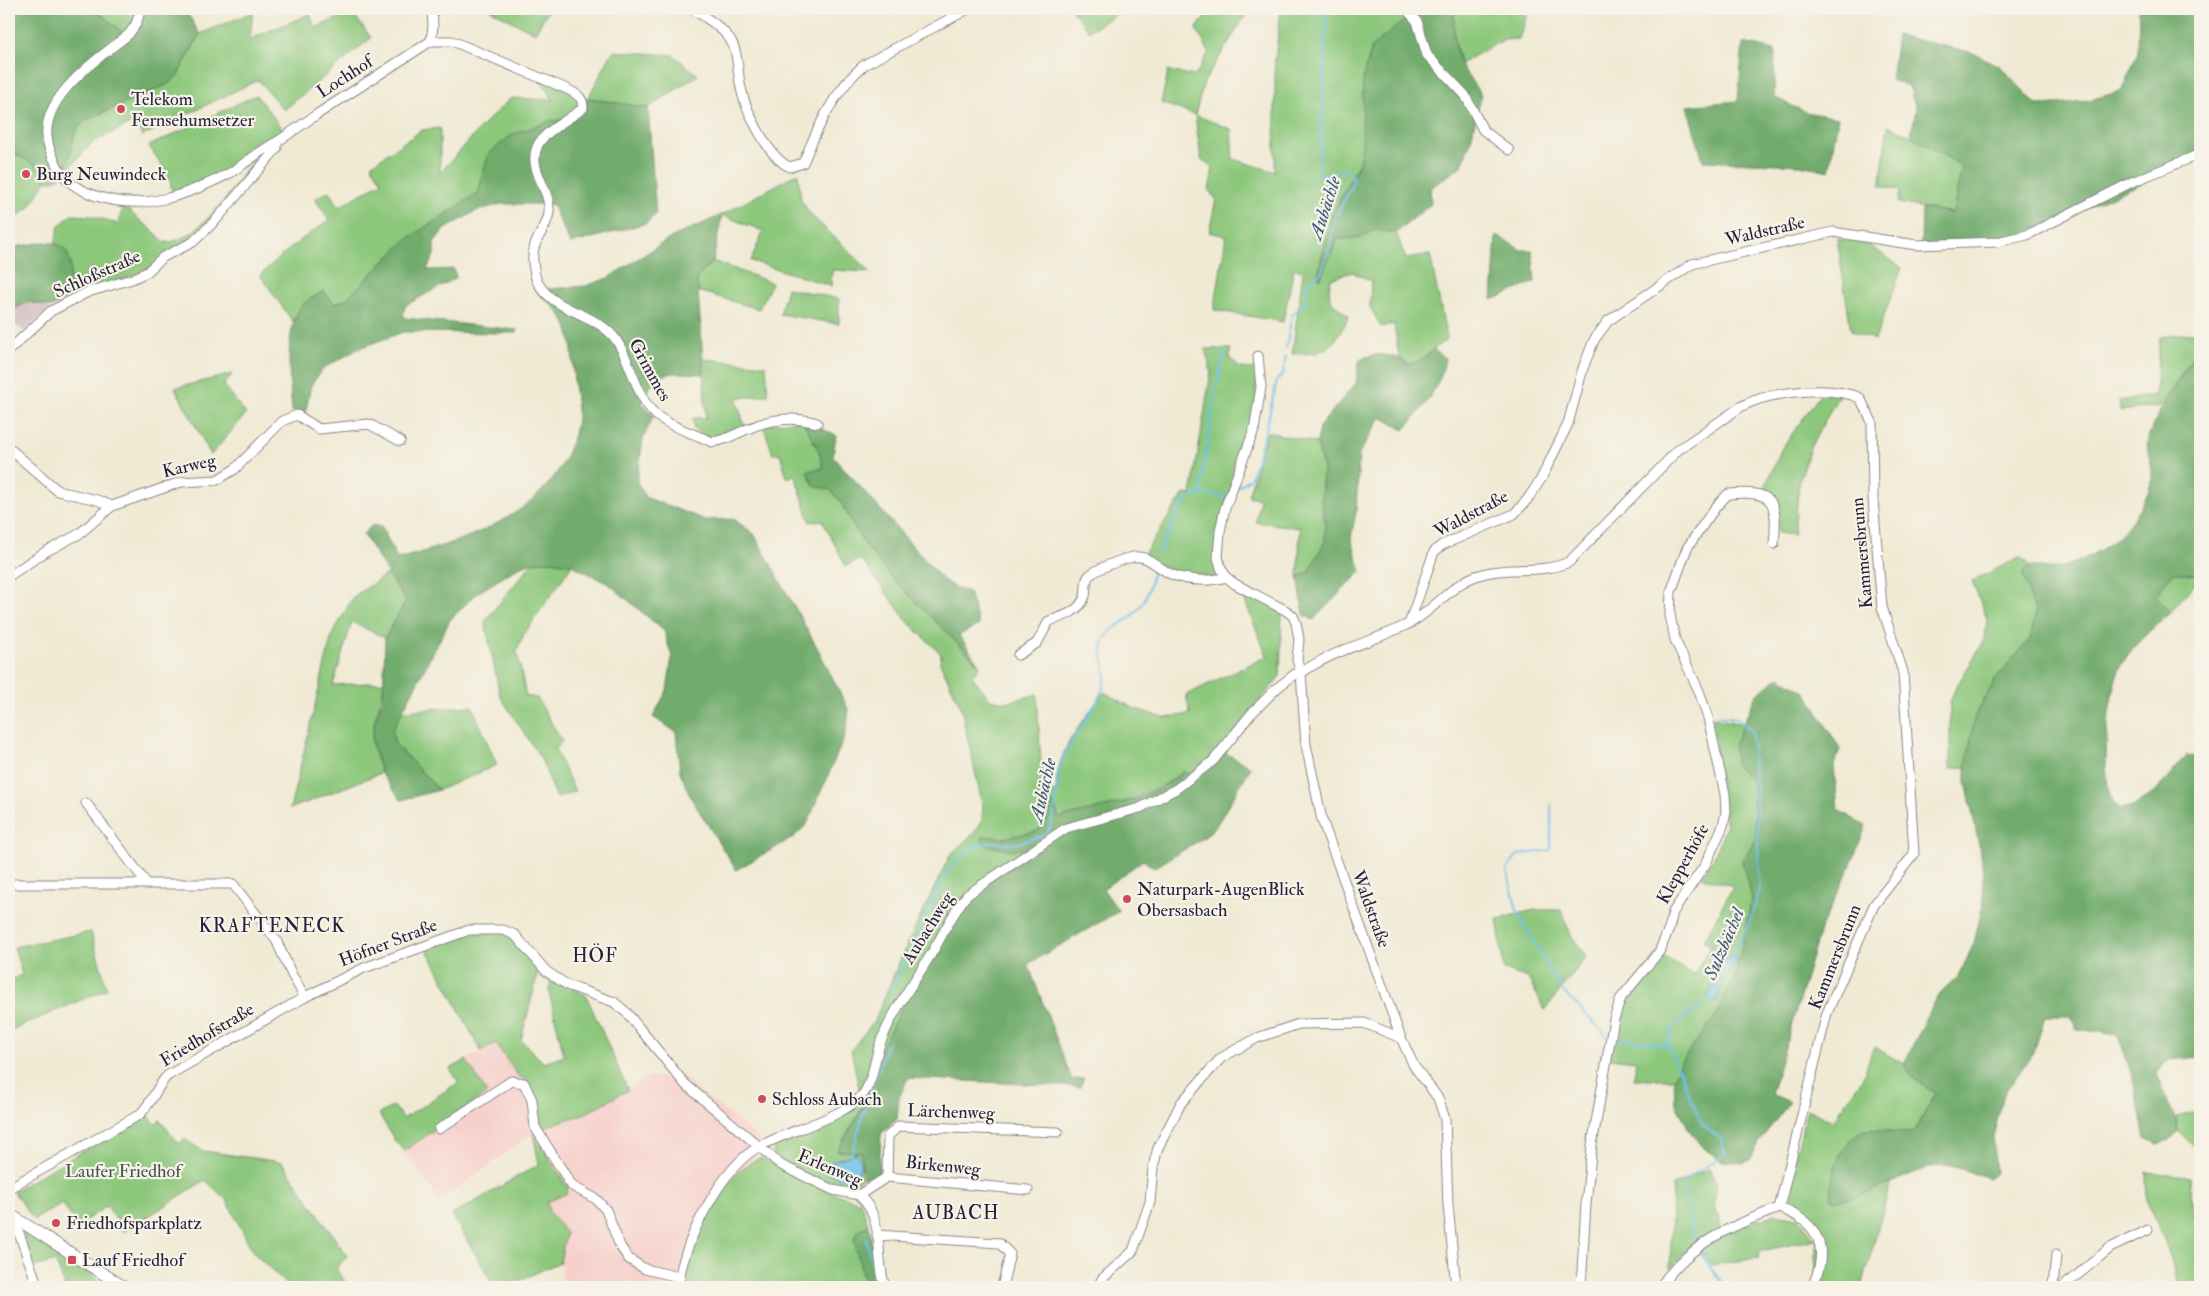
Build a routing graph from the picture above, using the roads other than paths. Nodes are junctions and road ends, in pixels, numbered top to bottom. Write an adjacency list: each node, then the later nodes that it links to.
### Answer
1 (141, 9): 7 (street, Lochhof)
2 (432, 9): 6 (street)
3 (691, 9): 4 (street)
4 (968, 9)
5 (1406, 9): 8 (street)
6 (431, 41): 7 (street, Lochhof); 12 (street, Grimmes)
7 (277, 142): 10 (street, Schloßstraße)
8 (1509, 150)
9 (2200, 154): 19 (street, Waldstraße)
10 (9, 350)
11 (1258, 356): 18 (street)
12 (817, 423)
13 (400, 441): 15 (street, Karweg)
14 (9, 448): 15 (street)
15 (112, 506): 17 (street, Karweg)
16 (1774, 544): 47 (street, Klepperhöfe)
17 (9, 576)
18 (1226, 578): 20 (street); 21 (street, Waldstraße)
19 (1409, 624): 21 (street); 34 (street, Kammersbrunn)
20 (1018, 655)
21 (1298, 674): 26 (street, Waldstraße); 29 (street, Aubachweg)
22 (86, 803): 24 (street)
23 (9, 884): 24 (street)
24 (147, 884): 25 (street)
25 (305, 996): 29 (street, Höfner Straße); 31 (street, Friedhofstraße)
26 (1401, 1038): 45 (street); 46 (street, Waldstraße)
27 (439, 1129): 39 (street)
28 (1058, 1132): 30 (street, Lärchenweg)
29 (758, 1147): 33 (street, Erlenweg); 39 (street, Aubachweg)
30 (887, 1177): 32 (street, Birkenweg); 33 (street, Birkenweg)
31 (9, 1188)
32 (1028, 1190)
33 (860, 1195): 37 (street, Erlenweg)
34 (1779, 1208): 48 (street); 49 (street)
35 (14, 1217): 40 (street); 41 (main road)
36 (2148, 1230): 51 (street)
37 (877, 1235): 43 (street, Erlenweg); 44 (street)
38 (2056, 1255): 50 (street)
39 (679, 1278): 42 (street, Aubachweg)
40 (38, 1287)
41 (124, 1287)
42 (678, 1287)
43 (885, 1287)
44 (1002, 1287)
45 (1098, 1287)
46 (1456, 1287)
47 (1582, 1287)
48 (1660, 1287)
49 (1812, 1287)
50 (2053, 1287)
51 (2063, 1287)

